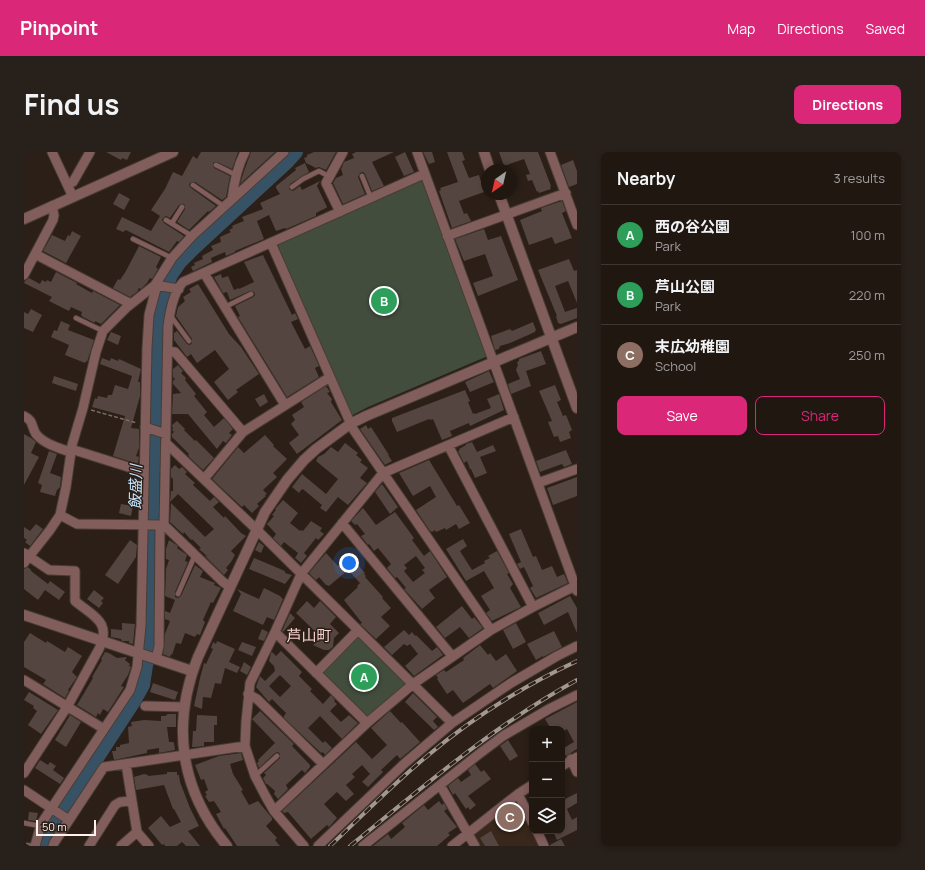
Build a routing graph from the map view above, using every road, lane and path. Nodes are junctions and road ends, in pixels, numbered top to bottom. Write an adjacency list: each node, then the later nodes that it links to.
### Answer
1 (52, 152): 20 (street)
2 (90, 152): 16 (street)
3 (173, 152): 20 (street)
4 (245, 152): 13 (street)
5 (284, 152): 22 (street)
6 (343, 152): 15 (street)
7 (416, 152): 12 (street)
8 (484, 152): 11 (street)
9 (550, 152): 19 (street)
10 (216, 164): 13 (lane)
11 (488, 164)
12 (424, 174): 21 (street); 34 (street)
13 (236, 175): 22 (street)
14 (362, 176): 21 (lane)
15 (330, 177): 18 (lane); 27 (street)
16 (73, 182)
17 (193, 185): 26 (lane)
18 (292, 188)
19 (566, 193): 28 (street); 32 (street)
20 (72, 197): 24 (street)
21 (371, 198): 27 (street)
22 (232, 199): 26 (street)
23 (501, 200): 28 (street)
24 (52, 206): 29 (street); 37 (street)
25 (182, 207): 31 (lane)
26 (225, 207): 33 (street)
27 (340, 212): 36 (street)
28 (506, 214): 34 (street); 50 (street)
29 (26, 216)
30 (166, 220): 31 (lane)
31 (172, 224): 33 (lane)
32 (577, 225)
33 (192, 236): 38 (street)
34 (447, 236): 53 (street)
35 (133, 238): 38 (lane)
36 (271, 242): 39 (street); 54 (street)
37 (36, 254): 40 (street); 44 (street)
38 (172, 258): 41 (street)
39 (204, 273): 42 (street); 45 (street)
40 (24, 275)
41 (157, 285): 42 (street); 44 (street); 61 (street)
42 (179, 289): 46 (street)
43 (251, 294): 45 (lane)
44 (131, 304): 49 (street)
45 (225, 308): 55 (street)
46 (170, 315): 51 (lane); 52 (street)
47 (76, 318): 49 (lane)
48 (577, 327): 50 (street)
49 (103, 331): 56 (street)
50 (551, 338): 53 (street); 57 (street)
51 (189, 341)
52 (168, 350): 62 (street); 63 (street)
53 (493, 362): 59 (street); 60 (street)
54 (330, 377): 55 (street); 60 (street)
55 (285, 405): 62 (street)
56 (83, 408): 61 (path); 65 (street)
57 (577, 408)
58 (24, 416): 65 (street)
59 (514, 417): 64 (street); 70 (street)
60 (350, 424): 68 (street); 75 (street)
61 (146, 427): 63 (street); 67 (street)
62 (243, 432): 69 (street)
63 (164, 436): 69 (street); 73 (street)
64 (448, 445): 68 (street); 82 (street)
65 (71, 451): 67 (street); 71 (street)
66 (577, 469): 70 (street)
67 (144, 472): 74 (street)
68 (383, 472): 72 (street); 85 (street)
69 (204, 479): 75 (street)
70 (538, 483): 80 (street)
71 (60, 515): 74 (street); 77 (street)
72 (342, 523): 78 (street); 90 (street)
73 (161, 525): 74 (street); 76 (street); 91 (street)
74 (144, 526): 89 (street)
75 (256, 529): 78 (street); 79 (street)
76 (195, 555): 79 (street); 81 (lane)
77 (26, 557): 87 (street)
78 (301, 574): 84 (street); 86 (street)
79 (230, 587): 92 (street)
80 (576, 589): 82 (street)
81 (178, 594)
82 (533, 607): 85 (street)
83 (24, 615): 87 (street)
84 (358, 630): 93 (street); 95 (street)
85 (491, 630): 90 (street)
86 (275, 632): 93 (street); 96 (street)
87 (103, 641): 89 (street); 98 (street)
88 (577, 646): 102 (street)
89 (140, 654): 91 (street); 103 (street)
90 (452, 656): 95 (street)
91 (155, 659): 92 (street)
92 (192, 671): 100 (street)
93 (316, 673): 101 (street)
94 (25, 682): 98 (street)
95 (413, 684): 101 (street); 102 (street)
96 (248, 694): 104 (street); 109 (street)
97 (577, 695): 114 (street)
98 (67, 706): 103 (street); 112 (street)
99 (144, 706): 100 (street)
100 (184, 707): 105 (street)
101 (367, 723): 109 (street)
102 (452, 723): 136 (street)
103 (104, 729): 119 (street)
104 (245, 746): 105 (street); 113 (street)
105 (185, 755): 108 (street); 134 (street)
106 (278, 756): 113 (lane)
107 (574, 758): 110 (street); 111 (street)
108 (126, 764): 118 (street); 122 (street)
109 (323, 764): 120 (street)
110 (565, 764)
111 (577, 772)
112 (24, 773)
113 (255, 776): 120 (street)
114 (440, 785): 126 (street); 137 (street)
115 (529, 787): 117 (street)
116 (24, 790): 119 (street)
117 (518, 794): 121 (street); 126 (street)
118 (132, 801): 125 (street); 131 (street)
119 (52, 809): 122 (street); 124 (street)
120 (274, 811): 135 (street)
121 (529, 816)
122 (67, 819): 130 (street)
123 (24, 823): 124 (lane)
124 (40, 826): 129 (street)
125 (137, 832): 132 (street); 133 (street)
126 (468, 833): 138 (street); 139 (street)
127 (538, 834): 140 (street)
128 (24, 844): 129 (lane)
129 (35, 846)
130 (53, 846)
131 (89, 846)
132 (121, 846)
133 (149, 846)
134 (227, 846)
135 (304, 846)
136 (318, 846)
137 (363, 846)
138 (452, 846)
139 (475, 846)
140 (544, 846)

